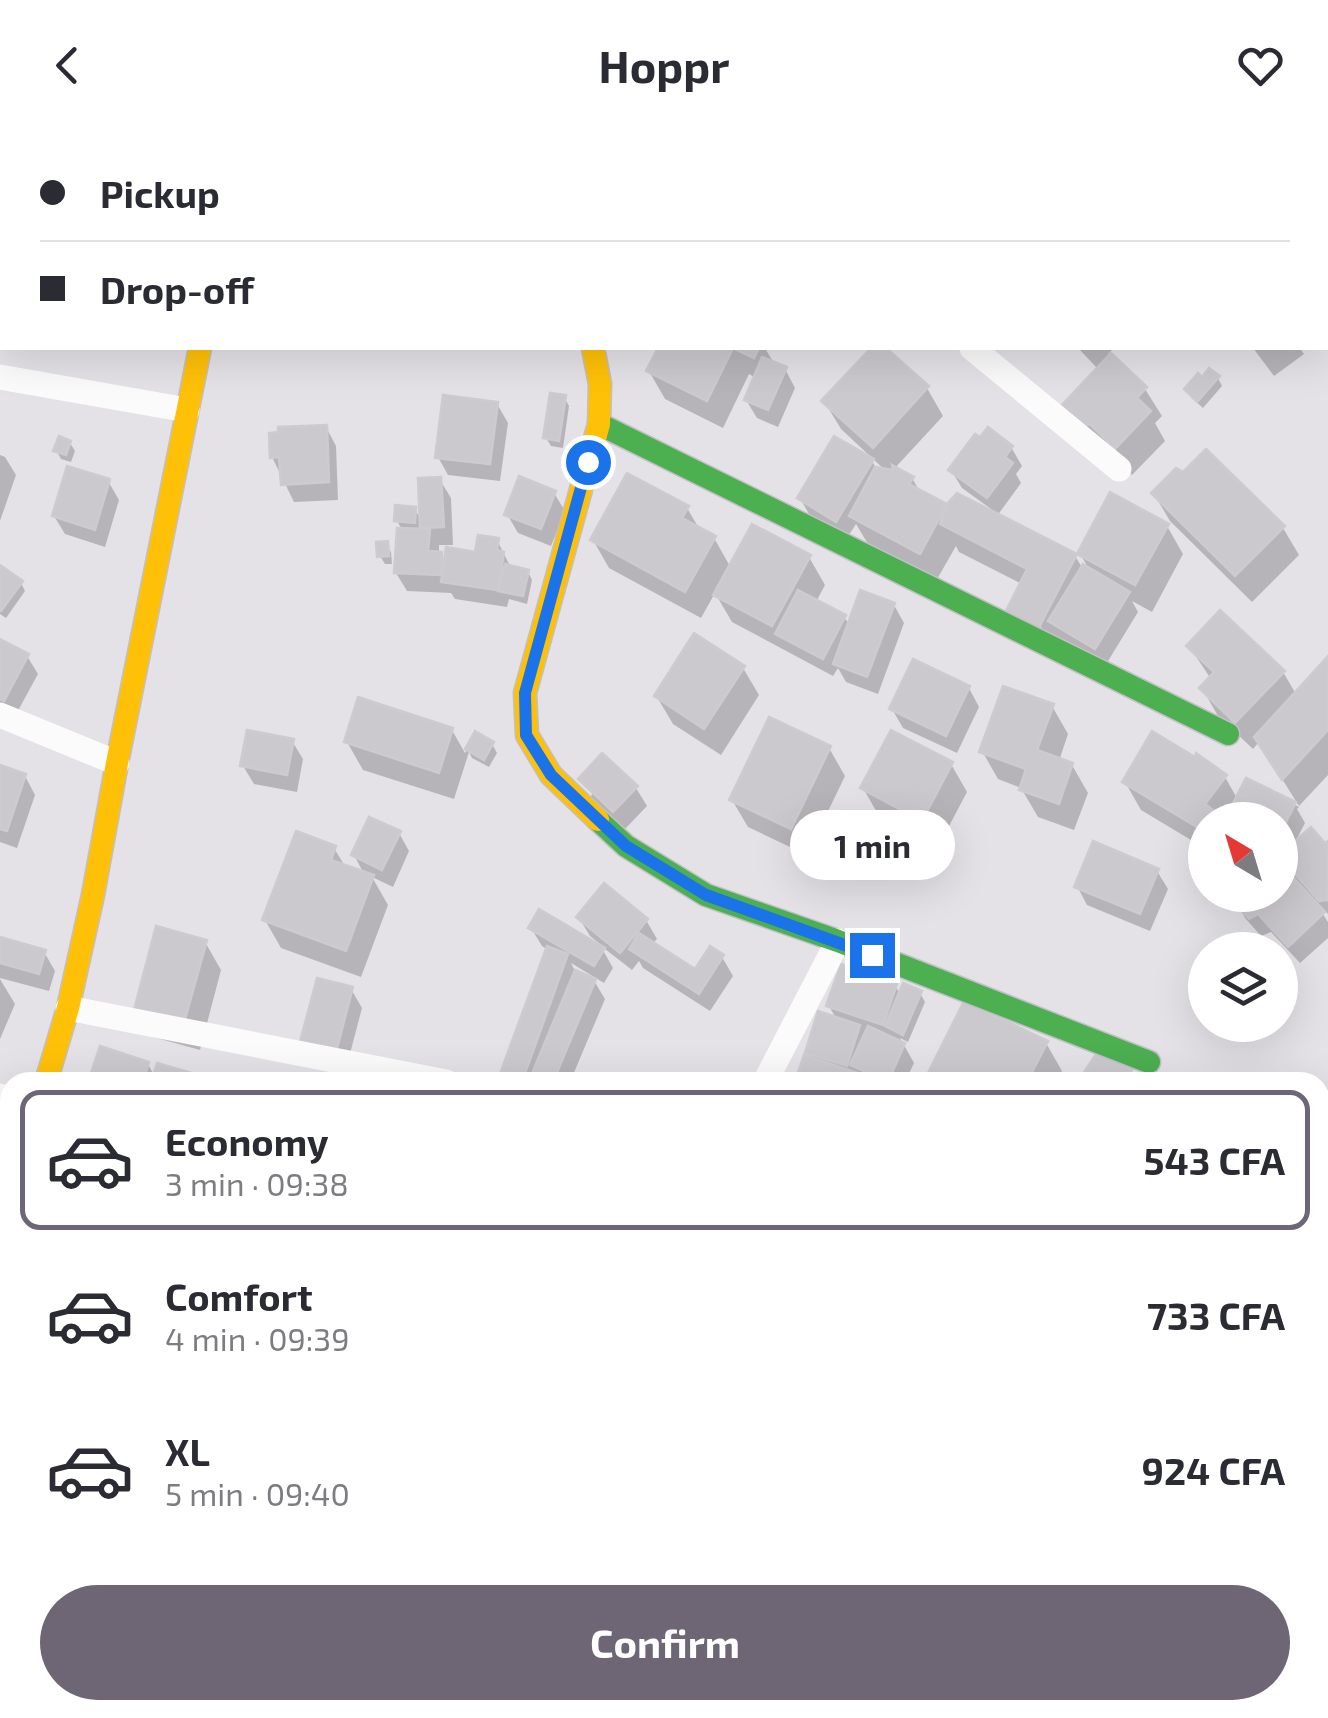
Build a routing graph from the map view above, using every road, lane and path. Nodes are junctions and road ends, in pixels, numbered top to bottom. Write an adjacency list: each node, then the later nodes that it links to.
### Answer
1 (200, 350): 5 (street)
2 (594, 350): 6 (street)
3 (974, 350): 7 (street)
4 (0, 376): 5 (street)
5 (187, 410): 10 (street)
6 (598, 424): 9 (street); 11 (street)
7 (1120, 468)
8 (0, 715): 10 (street)
9 (1228, 734)
10 (117, 763): 12 (street)
11 (838, 941): 13 (street); 16 (street)
12 (68, 1008): 14 (street); 15 (street)
13 (1150, 1062)
14 (49, 1072)
15 (395, 1072)
16 (770, 1072)

